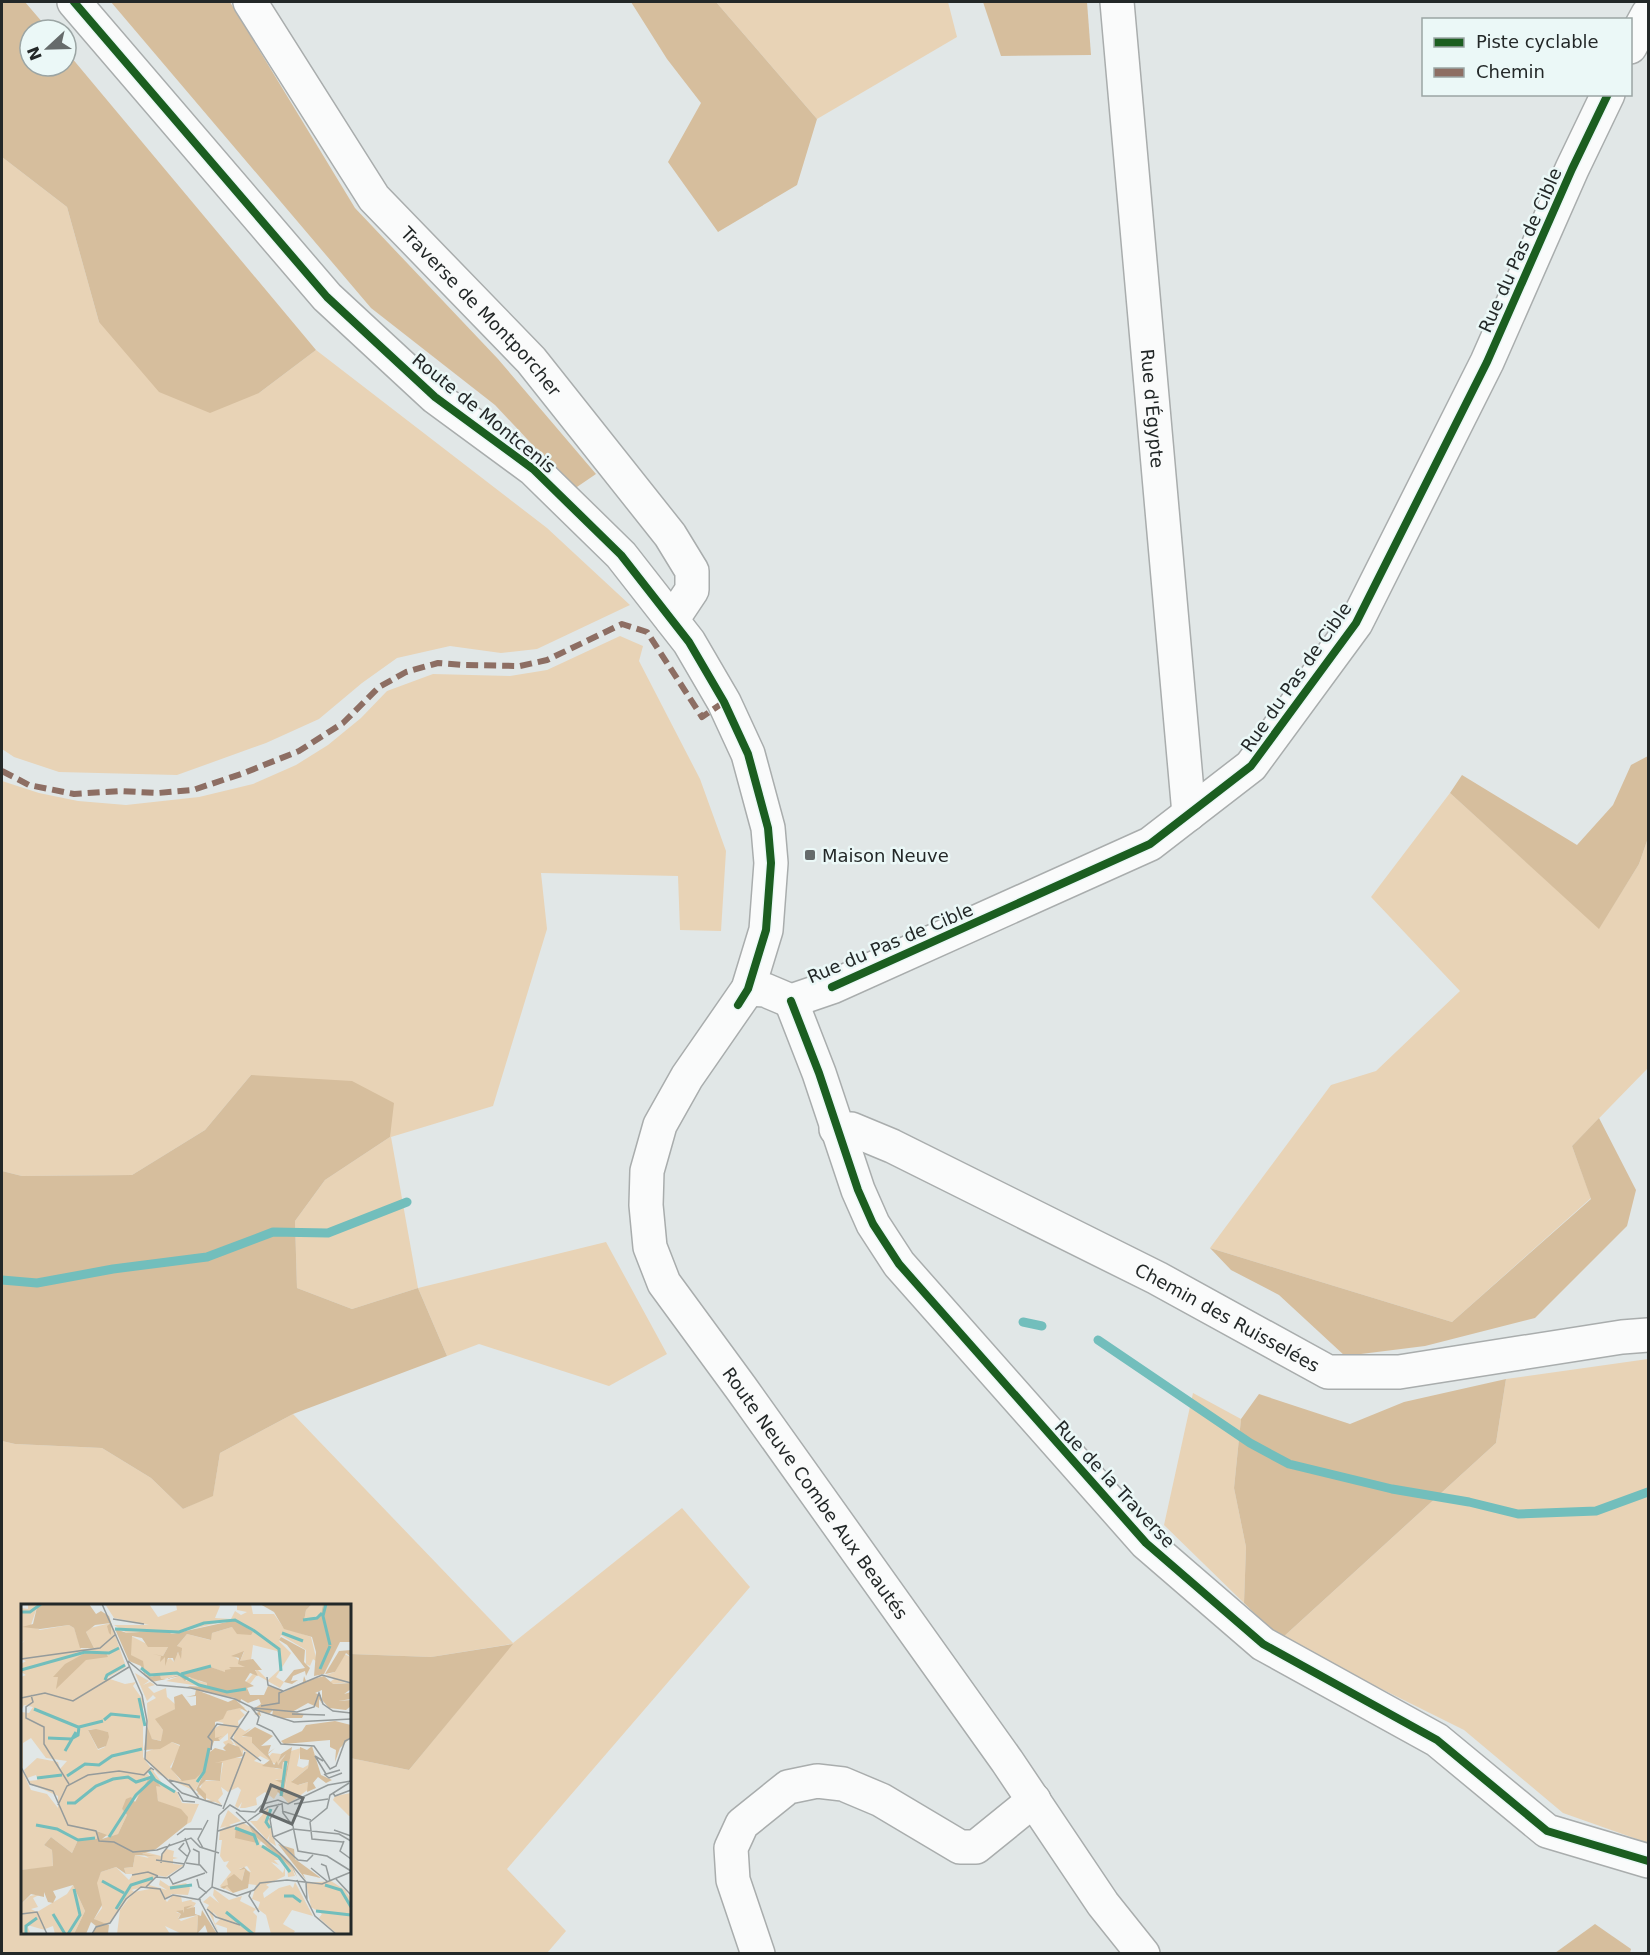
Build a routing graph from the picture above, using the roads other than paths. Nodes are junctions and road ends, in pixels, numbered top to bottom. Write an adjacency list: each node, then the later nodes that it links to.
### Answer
1 (74, 2): 7 (street, Route de Montcenis)
2 (250, 2): 7 (street, Traverse de Montporcher)
3 (1117, 2): 8 (street, Rue d'Égypte)
4 (1648, 14): 5 (street)
5 (1632, 43)
6 (1607, 96): 8 (street, Rue du Pas de Cible)
7 (672, 620): 9 (street, Route de Montcenis)
8 (1189, 814): 10 (street, Rue du Pas de Cible)
9 (743, 997): 10 (street, Rue du Pas de Cible); 13 (street, Route Neuve Combe Aux Beautés)
10 (791, 1001): 11 (street, Rue de la Traverse)
11 (836, 1129): 12 (street, Chemin des Ruisselées); 14 (street, Rue de la Traverse)
12 (1648, 1335)
13 (1034, 1800): 15 (street); 16 (street, Route Neuve Combe Aux Beautés)
14 (1648, 1861)
15 (758, 1953)
16 (1143, 1953)

